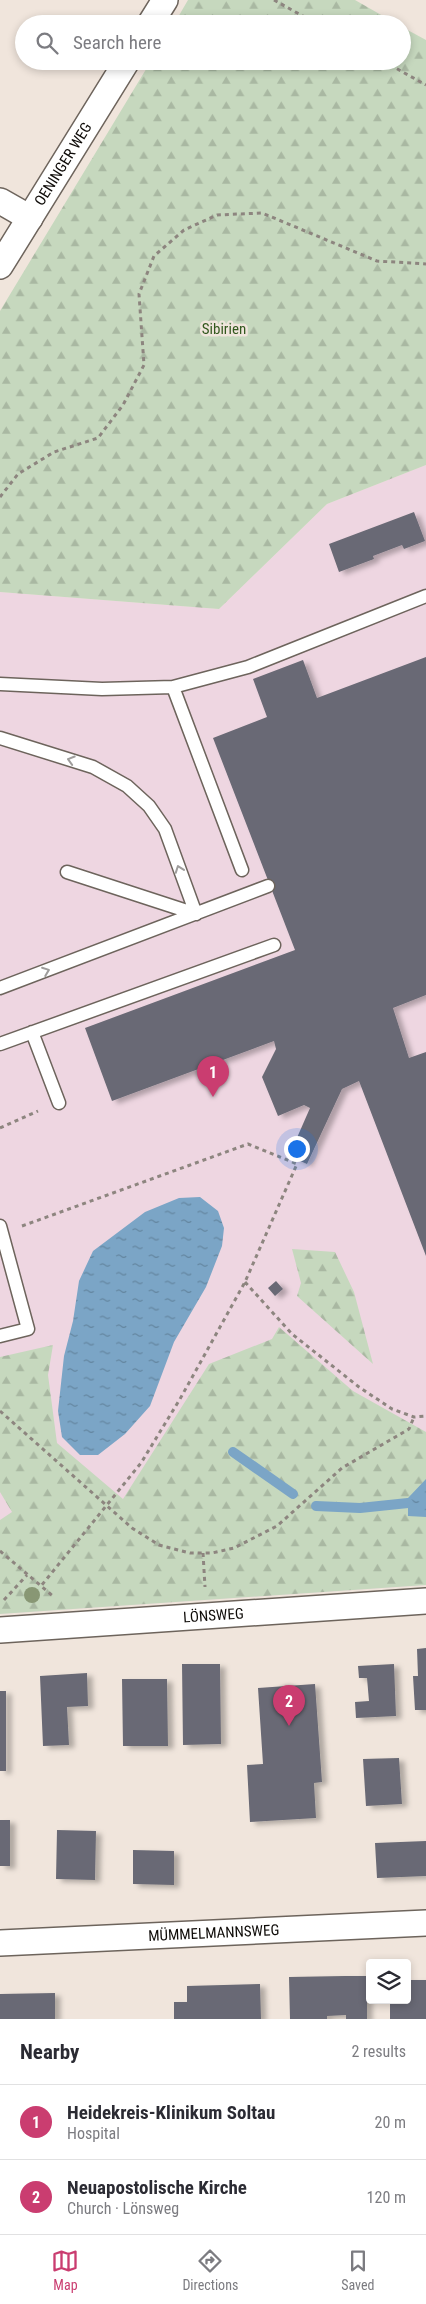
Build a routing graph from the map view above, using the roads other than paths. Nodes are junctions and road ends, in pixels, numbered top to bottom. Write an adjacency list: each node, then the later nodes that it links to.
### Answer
1 (165, 0): 2 (street)
2 (156, 15)
3 (121, 70): 5 (street, OENINGER WEG)
4 (0, 201): 5 (street)
5 (30, 218): 6 (street, OENINGER WEG)
6 (0, 266)
7 (426, 596): 9 (lane)
8 (0, 684): 9 (lane)
9 (173, 687): 11 (lane)
10 (0, 738): 14 (lane, one-way to 10)
11 (242, 870)
12 (67, 872): 14 (lane)
13 (268, 886): 14 (lane)
14 (196, 914): 16 (lane, one-way to 14)
15 (274, 944): 17 (lane)
16 (0, 988)
17 (32, 1032): 18 (lane); 19 (lane)
18 (0, 1044)
19 (59, 1103)
20 (1, 1229): 21 (lane)
21 (0, 1336)
22 (426, 1602): 23 (street, LÖNSWEG)
23 (0, 1630)
24 (426, 1923): 25 (street, MÜMMELMANNSWEG)
25 (0, 1943)

